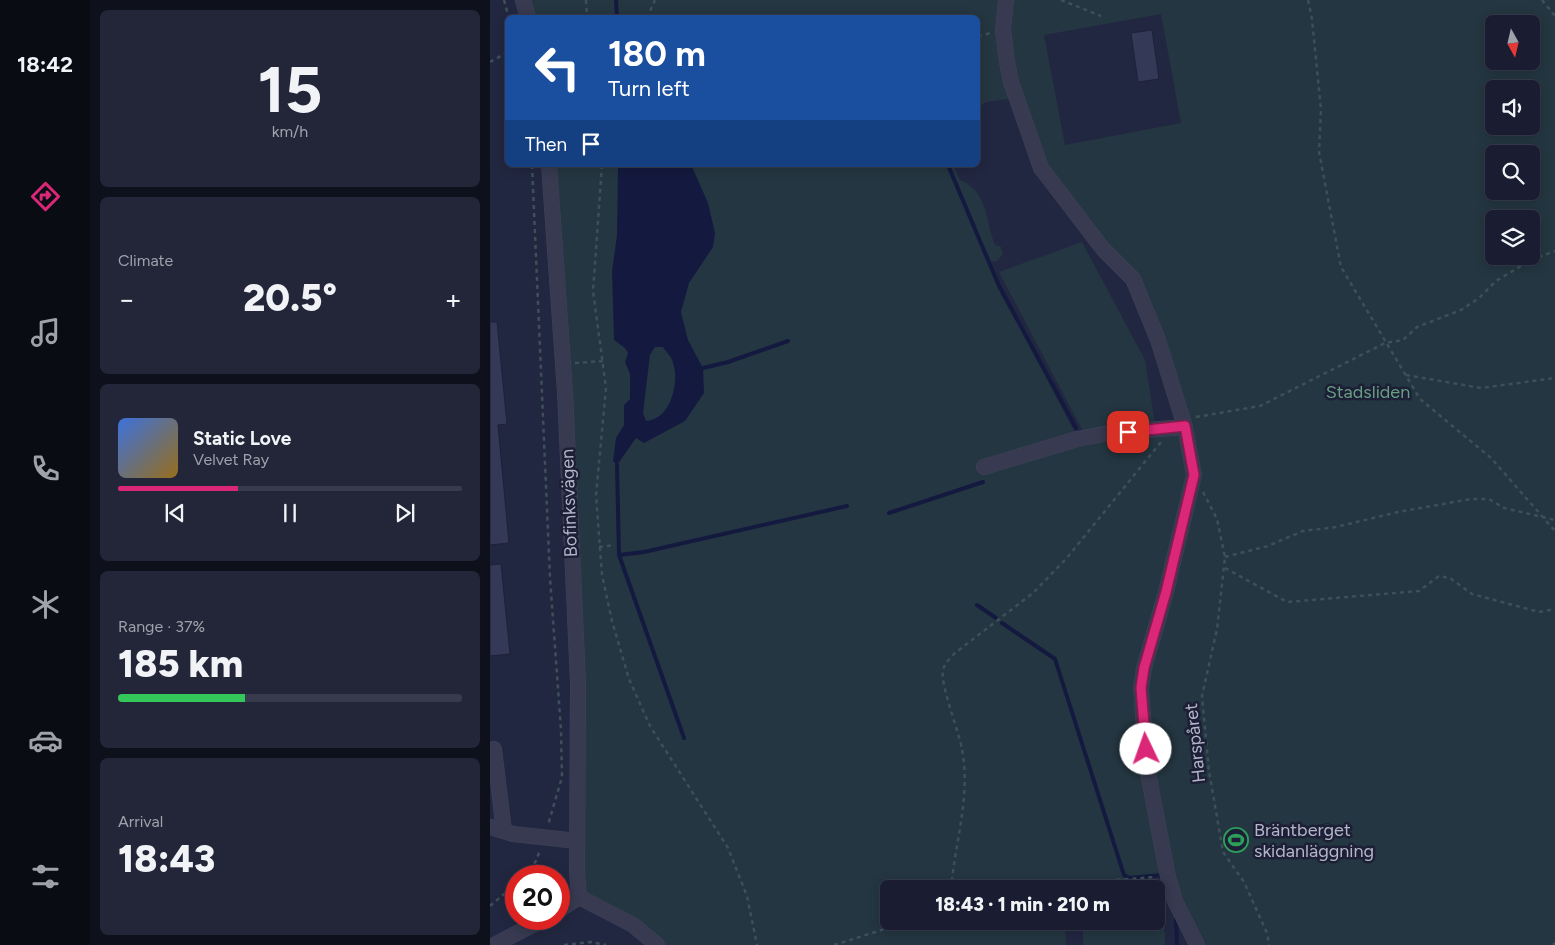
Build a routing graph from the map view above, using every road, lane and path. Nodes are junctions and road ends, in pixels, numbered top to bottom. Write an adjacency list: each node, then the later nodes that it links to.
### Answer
1 (504, 0): 9 (path)
2 (523, 0): 10 (street)
3 (586, 0): 11 (path)
4 (655, 0): 12 (path)
5 (1006, 0): 24 (street)
6 (1061, 0): 13 (path)
7 (1308, 0): 21 (path)
8 (1542, 0): 14 (path)
9 (508, 15)
10 (527, 15)
11 (587, 15)
12 (648, 15)
13 (1101, 16)
14 (1555, 16)
15 (505, 54): 16 (path)
16 (490, 62)
17 (532, 167): 36 (path)
18 (550, 167): 41 (street, Bofinksvägen)
19 (602, 167): 32 (path)
20 (1555, 251): 21 (path)
21 (1385, 343): 22 (path); 24 (path)
22 (1405, 375): 23 (path); 28 (path)
23 (1555, 378)
24 (1184, 423): 26 (street); 27 (street)
25 (1164, 440): 44 (path)
26 (984, 467)
27 (1194, 475): 33 (path, Harspåret); 43 (street)
28 (1543, 517): 29 (path); 30 (path); 33 (path)
29 (1555, 520)
30 (1555, 531)
31 (614, 545): 32 (path)
32 (599, 547): 56 (path)
33 (1225, 557): 34 (path, Harspåret)
34 (1225, 568): 35 (path); 59 (path, Harspåret)
35 (1555, 609)
36 (561, 730): 37 (path); 40 (path)
37 (563, 735)
38 (494, 749): 39 (street)
39 (497, 829): 40 (street)
40 (545, 838): 41 (street); 42 (path)
41 (578, 841): 47 (street, Bofinksvägen)
42 (533, 865)
43 (1168, 877): 45 (path); 58 (street)
44 (952, 880)
45 (1121, 880)
46 (505, 893): 49 (path)
47 (579, 896): 48 (street); 55 (street)
48 (570, 902)
49 (490, 906)
50 (523, 930): 52 (street)
51 (882, 930): 57 (path)
52 (494, 945)
53 (564, 945): 54 (path)
54 (606, 945)
55 (657, 945)
56 (757, 945)
57 (834, 945)
58 (1197, 945)
59 (1269, 945)

